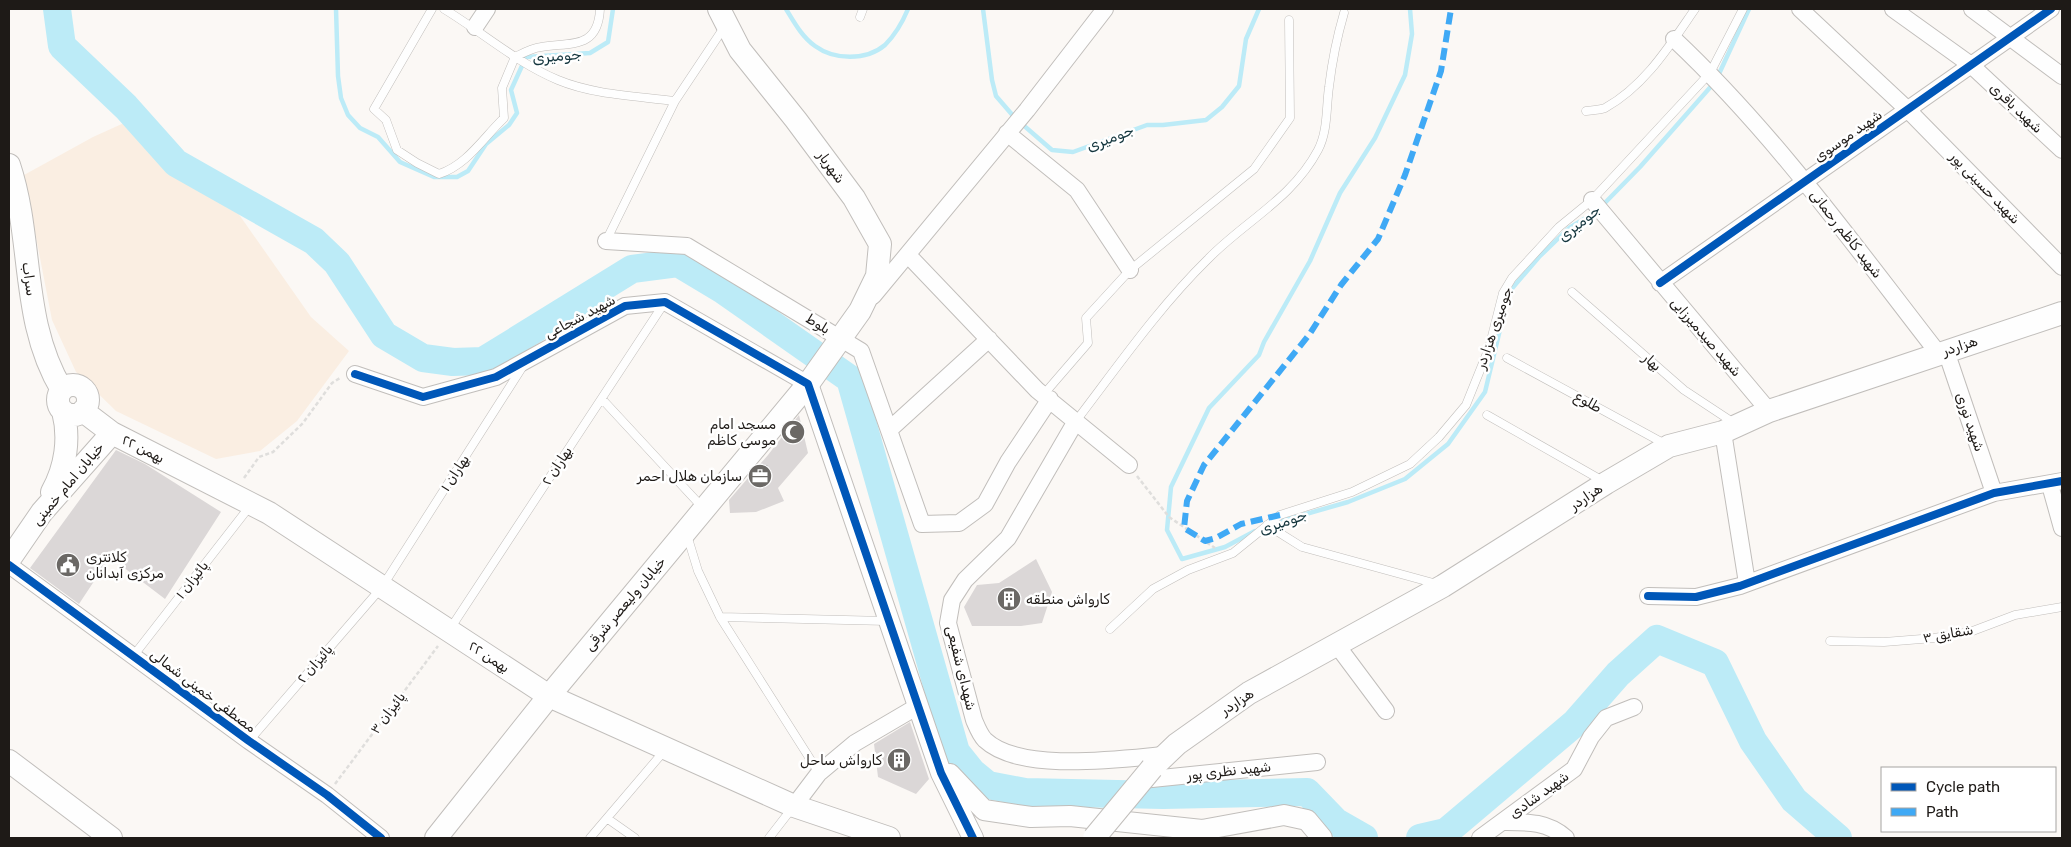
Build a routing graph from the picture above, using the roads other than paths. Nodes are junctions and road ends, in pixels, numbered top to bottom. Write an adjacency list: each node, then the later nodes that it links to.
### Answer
1 (432, 9): 20 (lane)
2 (444, 9): 17 (lane)
3 (487, 9): 17 (street)
4 (600, 9): 20 (lane)
5 (863, 9): 15 (lane)
6 (1105, 9): 27 (street)
7 (1695, 9): 19 (lane)
8 (1743, 9): 22 (lane, جومیری هزاردر)
9 (1800, 9): 25 (street, شهید حسینی پور)
10 (1892, 9): 21 (street, شهید باقری)
11 (1972, 9): 18 (street)
12 (2051, 9): 18 (street, شهید موسوی)
13 (1344, 13): 53 (lane)
14 (722, 17): 24 (lane); 39 (main road, شهریار)
15 (860, 17)
16 (1289, 20): 35 (lane)
17 (475, 27): 20 (lane)
18 (2011, 37): 21 (street, شهید موسوی); 23 (street)
19 (1674, 39): 22 (street, شهید کاظم رحمانی); 26 (lane)
20 (515, 56): 24 (lane)
21 (1971, 66): 25 (street, شهید موسوی); 28 (street, شهید باقری)
22 (1710, 73): 30 (street, شهید کاظم رحمانی); 31 (lane, جومیری هزاردر)
23 (2062, 76)
24 (675, 101): 32 (lane)
25 (1908, 109): 30 (street, شهید موسوی); 34 (street, شهید حسینی پور)
26 (1586, 111)
27 (1004, 138): 33 (street); 35 (street)
28 (2062, 150)
29 (9, 165): 50 (main road, سراب)
30 (1806, 181): 36 (street, شهید موسوی); 43 (street, شهید کاظم رحمانی)
31 (1592, 200): 36 (street, شهید صیدمیرزایی); 65 (lane, جومیری هزاردر)
32 (606, 241): 41 (street, بلوط)
33 (908, 256): 39 (street); 42 (street)
34 (2062, 267)
35 (1130, 270): 49 (lane)
36 (1660, 283): 51 (street, شهید صیدمیرزایی)
37 (1572, 292): 54 (lane, بهار)
38 (665, 302): 45 (street, شهید شجاعی); 47 (street); 48 (lane, بهاران ۲)
39 (860, 311): 41 (main road, شهریار)
40 (2062, 313): 43 (main road, هزاردر)
41 (841, 338): 47 (main road, شهریار); 55 (street, بلوط)
42 (989, 339): 49 (street); 55 (street)
43 (1942, 352): 51 (main road, هزاردر); 61 (street, شهید نوری)
44 (1507, 358): 57 (lane, طلوع)
45 (527, 360): 46 (street, شهید شجاعی); 72 (lane, بهاران ۱)
46 (348, 375)
47 (812, 378): 63 (main road, خیابان ولیعصر شرقی); 76 (street)
48 (602, 399): 63 (lane); 78 (lane, بهاران ۲)
49 (1050, 399): 53 (street); 55 (street, بلوط)
50 (69, 404): 56 (main road, ۲۲ بهمن); 64 (main road)
51 (1770, 411): 54 (main road, هزاردر)
52 (1487, 415): 59 (lane)
53 (1076, 421): 58 (street); 91 (street, شهدای شفیعی)
54 (1730, 429): 57 (main road, هزاردر); 70 (street)
55 (889, 430)
56 (112, 433): 62 (main road, ۲۲ بهمن); 64 (main road, خیابان امام خمینی)
57 (1669, 446): 59 (main road, هزاردر)
58 (1129, 465)
59 (1606, 483): 71 (main road, هزاردر)
60 (2056, 483): 61 (street); 66 (street)
61 (1994, 494): 70 (street)
62 (241, 499): 72 (main road, ۲۲ بهمن); 81 (lane, پائیزان ۱)
63 (704, 509): 67 (main road, خیابان ولیعصر شرقی)
64 (42, 512): 68 (main road, خیابان امام خمینی)
65 (1267, 525): 71 (lane); 77 (lane, جومیری هزاردر)
66 (2062, 528)
67 (686, 532): 75 (lane); 82 (main road, خیابان ولیعصر شرقی)
68 (9, 560)
69 (9, 565): 81 (street, مصطفی خمینی شمالی)
70 (1747, 583): 73 (street)
71 (1443, 586): 80 (main road, هزاردر)
72 (382, 587): 78 (main road, ۲۲ بهمن); 86 (lane, پائیزان ۲)
73 (1648, 596)
74 (2062, 606): 79 (lane, شقایق ۳)
75 (720, 617): 76 (lane); 92 (lane)
76 (889, 621): 83 (street)
77 (1110, 628)
78 (449, 631): 82 (main road, ۲۲ بهمن)
79 (1830, 641)
80 (1336, 644): 85 (street); 91 (main road, هزاردر)
81 (134, 655): 86 (street, مصطفی خمینی شمالی)
82 (549, 696): 87 (main road, ۲۲ بهمن); 98 (main road, خیابان ولیعصر شرقی)
83 (918, 706): 88 (street); 92 (street)
84 (1634, 707): 95 (street, شهید شادی)
85 (1386, 712)
86 (249, 741): 97 (street, مصطفی خمینی شمالی)
87 (666, 748): 93 (main road, ۲۲ بهمن); 94 (lane)
88 (935, 756): 103 (street); 105 (street)
89 (9, 761): 96 (main road)
90 (1317, 762): 91 (street, شهید نظری پور)
91 (1153, 768): 104 (main road, هزاردر, bridge)
92 (819, 773): 93 (street)
93 (794, 806): 101 (lane); 102 (main road, ۲۲ بهمن)
94 (608, 818): 99 (lane); 100 (lane)
95 (1502, 822): 106 (street, شهید شادی); 107 (street)
96 (111, 838)
97 (381, 838)
98 (436, 838)
99 (590, 838)
100 (635, 838)
101 (769, 838)
102 (889, 838)
103 (973, 838)
104 (1094, 838)
105 (1322, 838)
106 (1480, 838)
107 (1566, 838)

